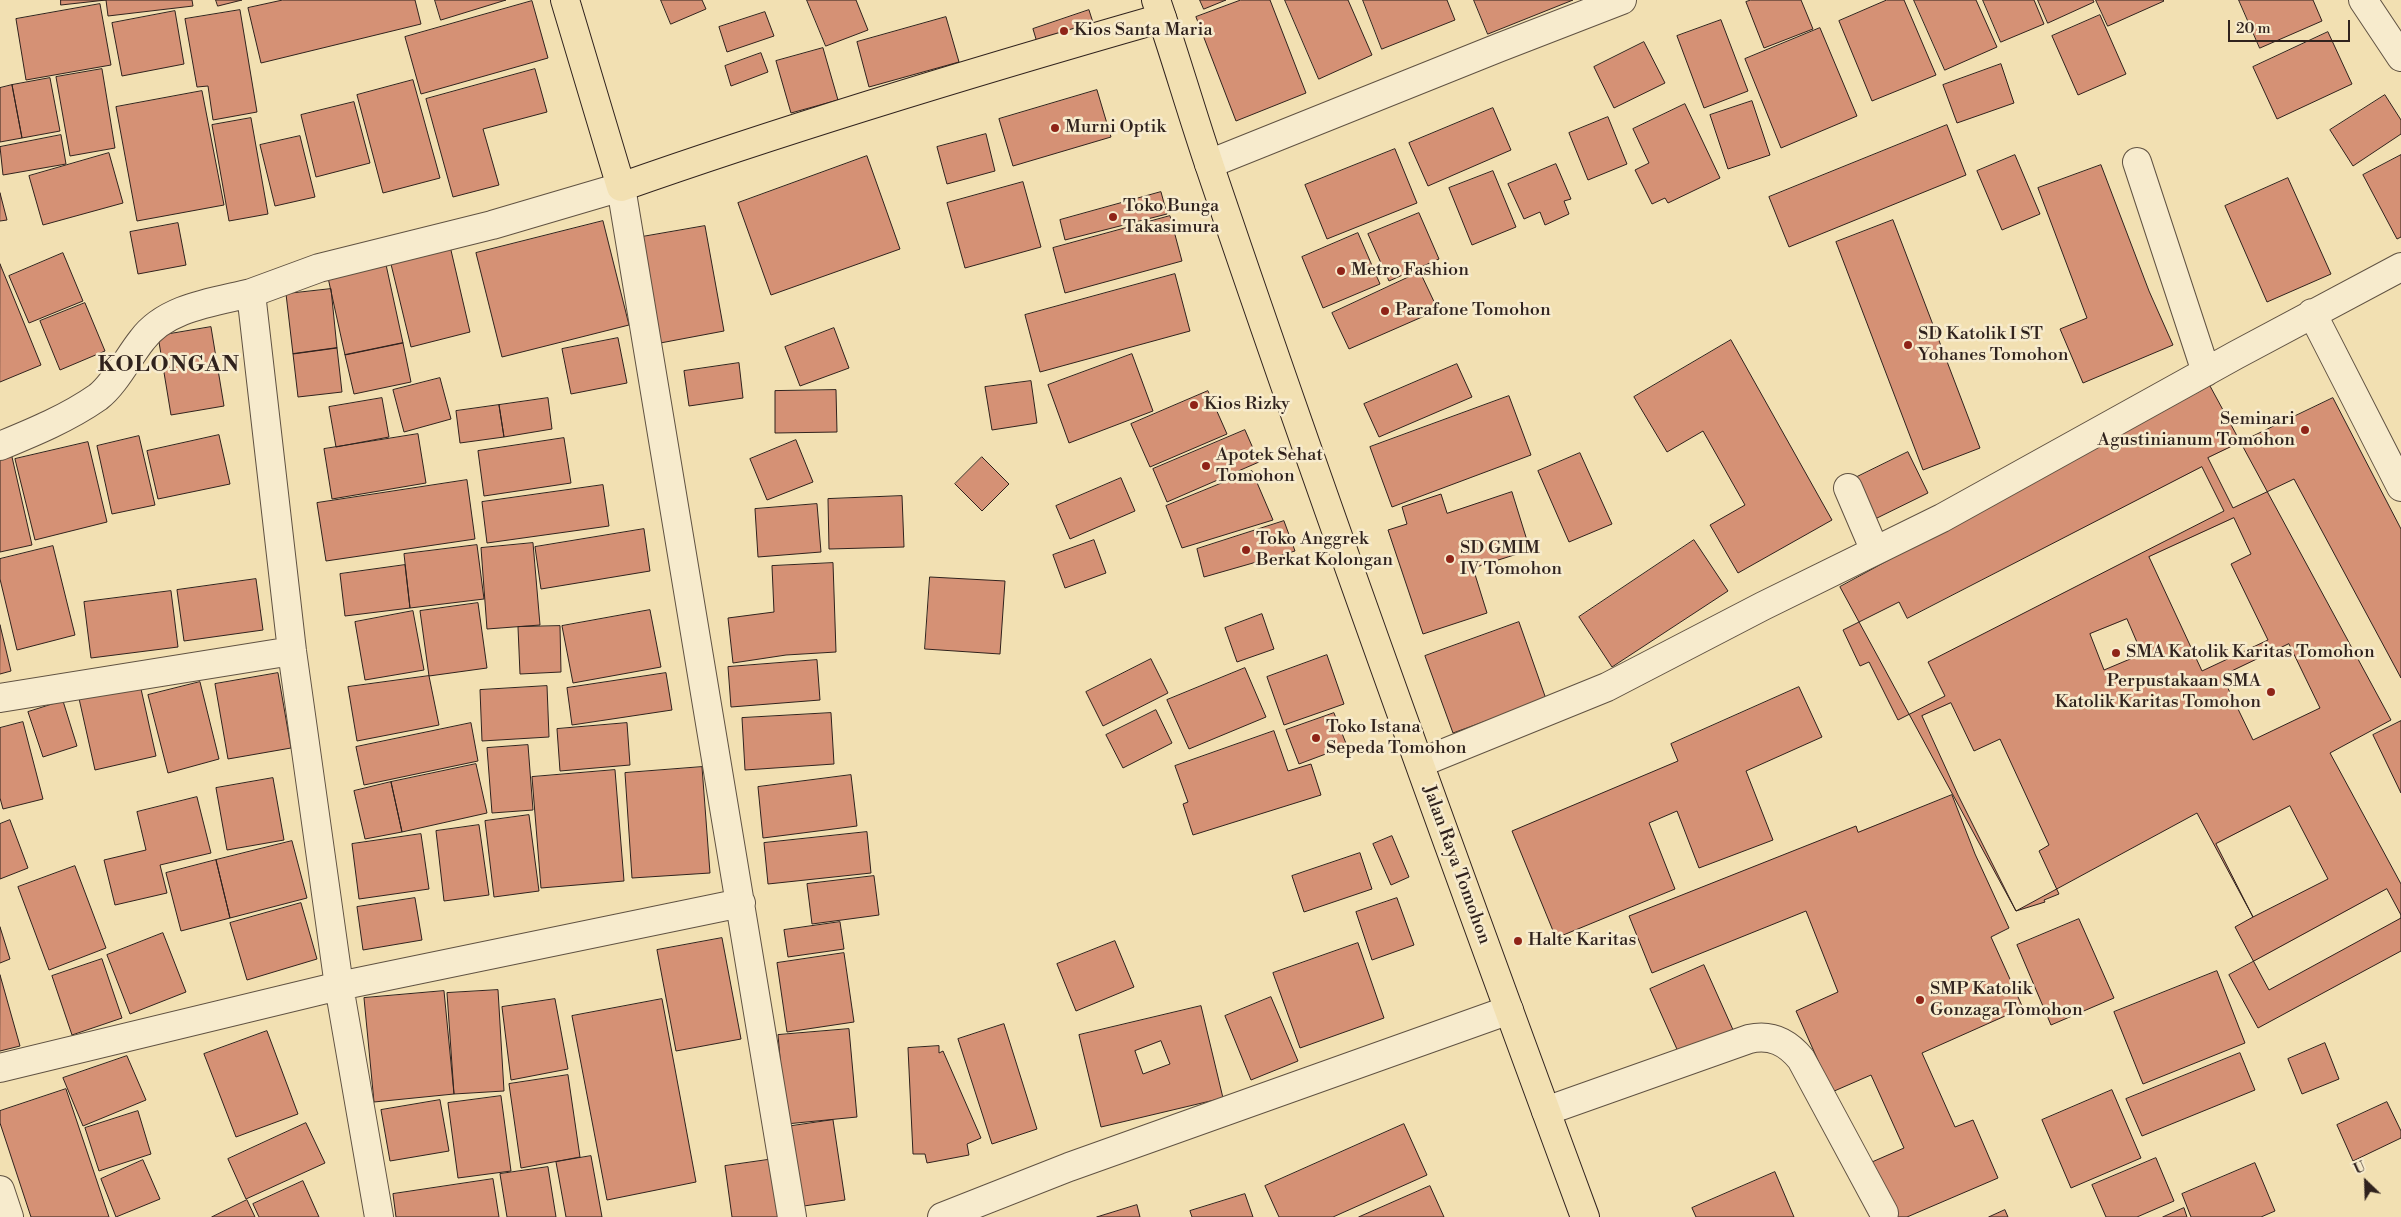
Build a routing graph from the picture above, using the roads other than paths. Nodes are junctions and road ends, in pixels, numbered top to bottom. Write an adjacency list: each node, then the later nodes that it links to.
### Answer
1 (565, 0): 8 (main road)
2 (1622, 0): 7 (street)
3 (2363, 0): 5 (street)
4 (1159, 9): 7 (main road, Jalan Raya Tomohon); 8 (main road)
5 (2401, 58)
6 (2137, 162): 12 (street)
7 (1209, 164): 19 (main road, Jalan Raya Tomohon)
8 (621, 187): 10 (street); 20 (street)
9 (2401, 267): 11 (street)
10 (252, 293): 13 (street); 17 (street)
11 (2312, 313): 12 (street); 14 (street)
12 (2206, 372): 16 (street)
13 (0, 446)
14 (2401, 487)
15 (1848, 488): 16 (street)
16 (1875, 551): 19 (street)
17 (292, 651): 18 (street); 21 (street)
18 (0, 698)
19 (1420, 763): 22 (main road, Jalan Raya Tomohon)
20 (741, 903): 21 (street); 29 (street)
21 (339, 986): 23 (street); 28 (street)
22 (1509, 1010): 24 (main road, Jalan Raya Tomohon); 30 (street)
23 (0, 1068)
24 (1546, 1111): 26 (street); 31 (main road, Jalan Raya Tomohon)
25 (0, 1190): 27 (street)
26 (1884, 1213)
27 (9, 1217)
28 (379, 1217)
29 (792, 1217)
30 (942, 1217)
31 (1585, 1217)

